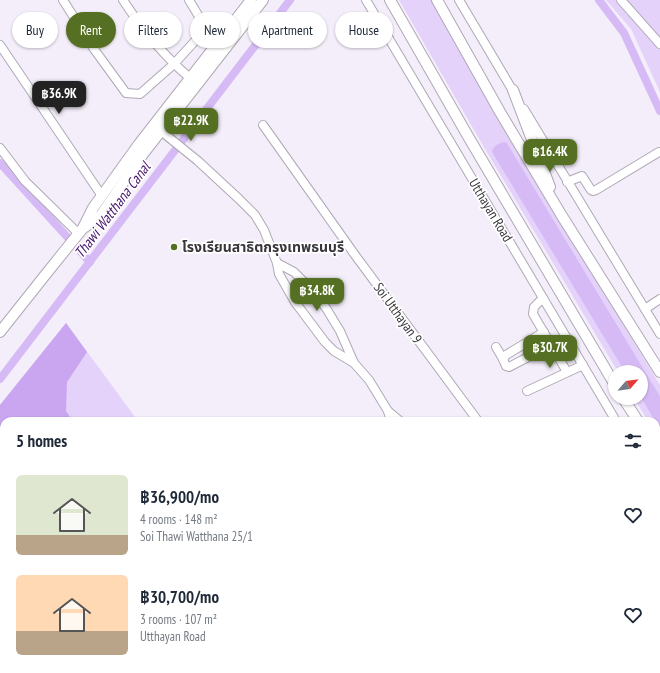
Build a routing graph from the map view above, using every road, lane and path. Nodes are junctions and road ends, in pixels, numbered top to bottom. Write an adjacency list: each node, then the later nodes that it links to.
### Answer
1 (63, 0): 13 (street)
2 (123, 0): 13 (street)
3 (189, 0): 13 (street)
4 (251, 0): 14 (main road)
5 (263, 0): 17 (main road)
6 (366, 0): 25 (street, Utthayan Road)
7 (390, 0): 37 (main road, Utthayan Road)
8 (437, 0): 22 (main road)
9 (459, 0): 15 (street)
10 (621, 0): 11 (street)
11 (660, 44)
12 (0, 45): 21 (street)
13 (174, 64): 14 (street)
14 (190, 78): 21 (main road)
15 (513, 90): 20 (street); 22 (main road)
16 (263, 125): 45 (street, Soi Utthayan 9)
17 (161, 131): 23 (main road); 24 (street)
18 (0, 148): 23 (street)
19 (659, 152): 20 (street)
20 (567, 182): 27 (street)
21 (102, 196): 23 (main road)
22 (562, 216): 38 (main road)
23 (76, 237): 28 (main road)
24 (277, 264): 34 (street); 34 (street)
25 (543, 298): 29 (street); 35 (street, Utthayan Road)
26 (660, 299): 27 (street)
27 (645, 309): 30 (street)
28 (0, 332)
29 (544, 332): 31 (street); 33 (street)
30 (660, 334)
31 (551, 345): 33 (street); 36 (street)
32 (496, 347): 33 (street)
33 (503, 359)
34 (354, 363): 42 (street)
35 (583, 365): 36 (street); 46 (street, Utthayan Road)
36 (567, 372): 39 (street)
37 (608, 372)
38 (660, 372)
39 (527, 391)
40 (626, 405): 47 (main road)
41 (628, 405): 48 (main road)
42 (388, 411): 43 (street); 44 (street)
43 (390, 417)
44 (395, 417)
45 (475, 417)
46 (614, 417)
47 (630, 417)
48 (635, 417)

